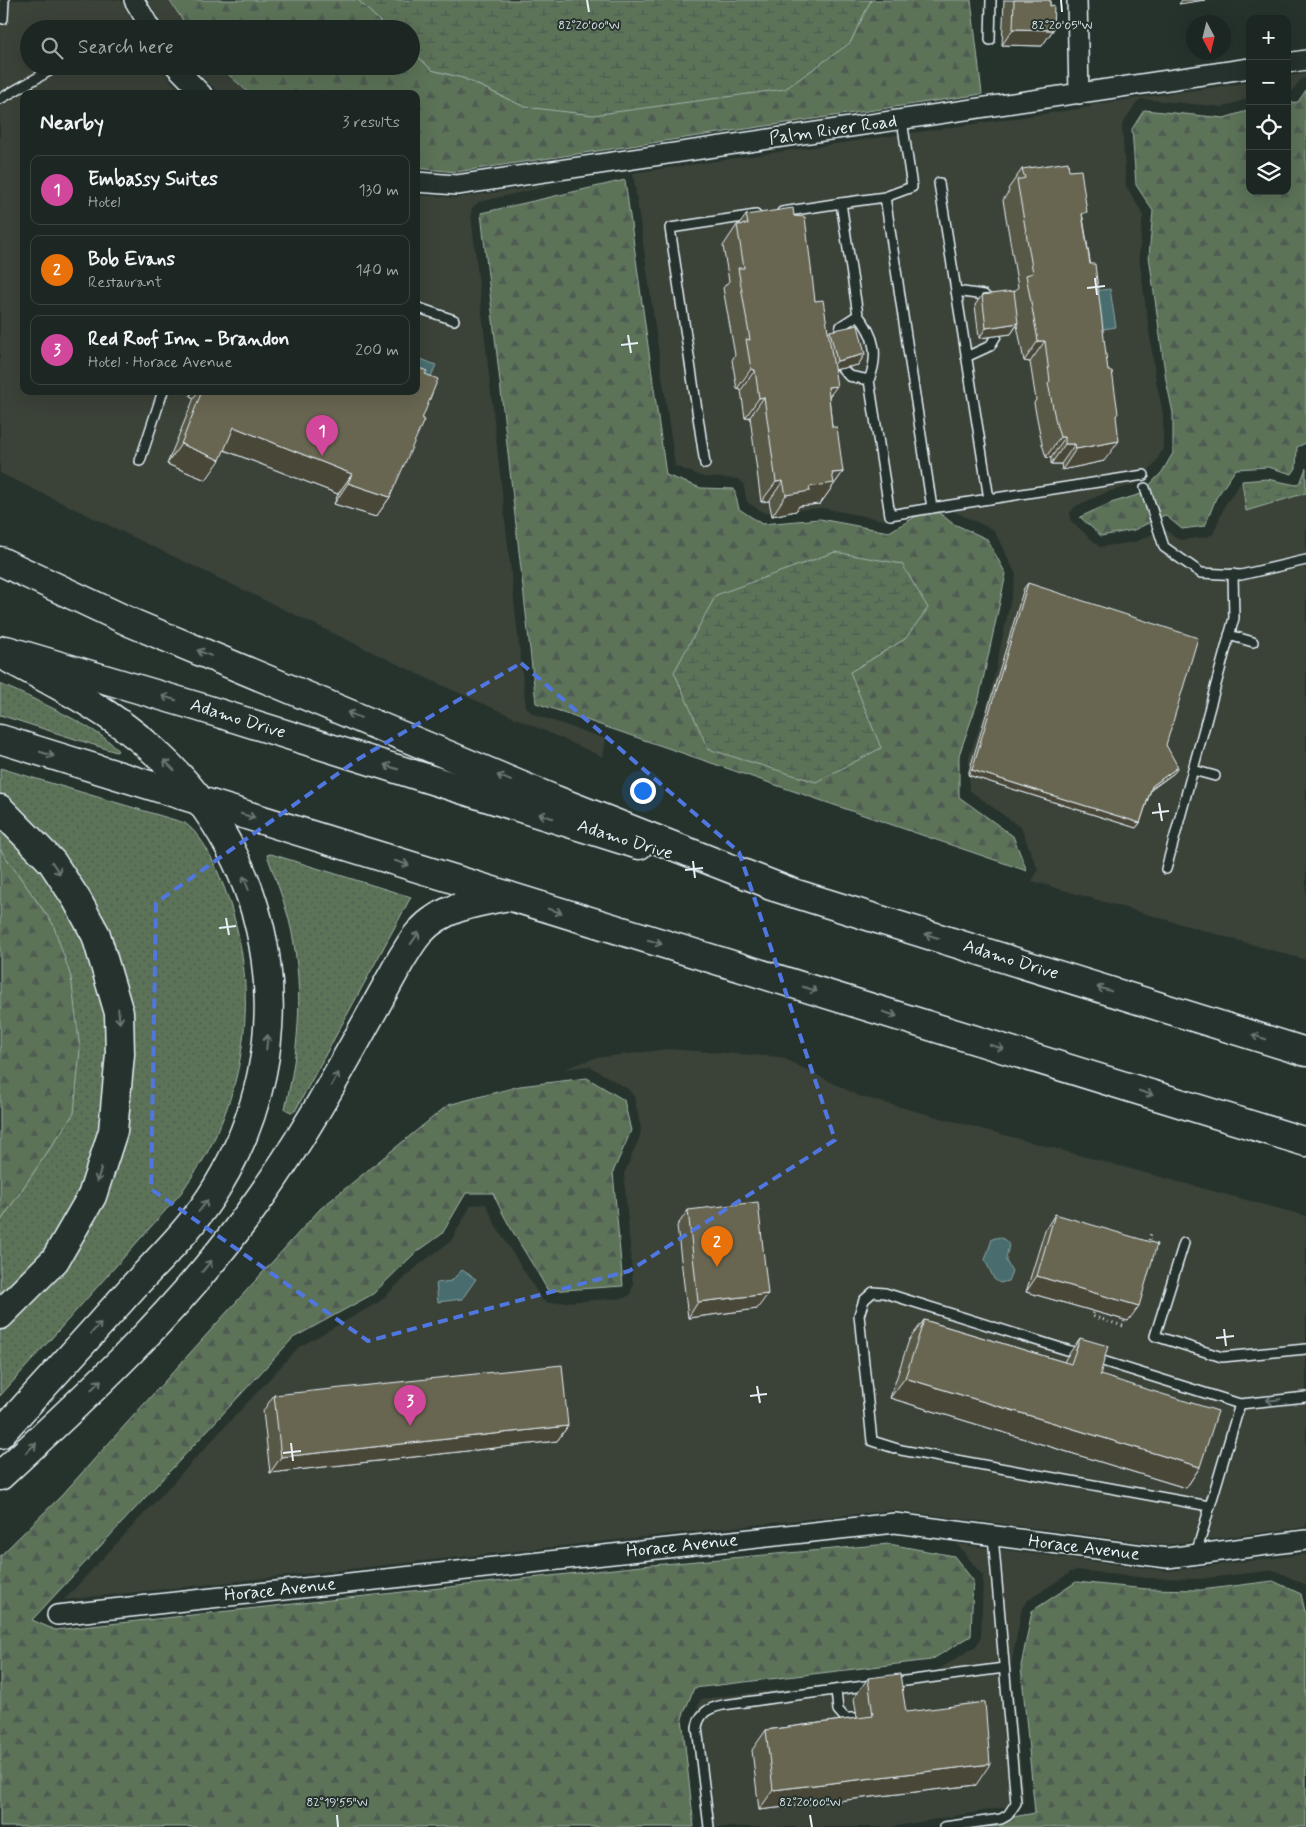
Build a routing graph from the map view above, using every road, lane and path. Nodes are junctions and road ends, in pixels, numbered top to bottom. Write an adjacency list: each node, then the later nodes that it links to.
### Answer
1 (4, 0): 5 (lane)
2 (134, 0): 6 (street)
3 (991, 0): 7 (lane)
4 (1077, 0): 14 (street)
5 (0, 14)
6 (146, 20)
7 (990, 40)
8 (1306, 60): 9 (street)
9 (1291, 62)
10 (1246, 69): 14 (street, Palm River Road)
11 (42, 75): 15 (lane)
12 (184, 75): 13 (street)
13 (198, 90)
14 (1079, 94): 16 (street, Palm River Road)
15 (0, 99)
16 (902, 120): 17 (street, Palm River Road); 19 (lane)
17 (420, 182)
18 (939, 183): 21 (lane)
19 (885, 197): 20 (lane); 37 (lane)
20 (841, 203): 24 (lane); 33 (lane)
21 (956, 291): 22 (lane); 28 (lane)
22 (992, 303)
23 (420, 308): 25 (lane)
24 (858, 315): 27 (lane); 30 (lane)
25 (454, 320)
26 (996, 336): 28 (lane)
27 (838, 338)
28 (966, 357): 36 (lane)
29 (842, 368): 30 (lane)
30 (869, 380): 37 (lane)
31 (163, 395): 32 (lane)
32 (140, 461)
33 (705, 464)
34 (1144, 475): 36 (lane)
35 (1145, 488): 40 (lane)
36 (989, 499): 37 (lane)
37 (932, 508)
38 (1306, 560): 40 (lane)
39 (0, 561): 42 (main road)
40 (1234, 574): 43 (lane)
41 (0, 577): 42 (main road)
42 (103, 611): 53 (main road, one-way to 42)
43 (1229, 635): 44 (lane); 48 (lane)
44 (1253, 642)
45 (0, 648): 53 (main road, Adamo Drive, one-way to 45)
46 (0, 654): 50 (main road, one-way to 46)
47 (0, 739): 50 (main road, one-way to 50)
48 (1193, 770): 49 (lane); 52 (lane)
49 (1215, 776)
50 (201, 801): 54 (main road, one-way to 54); 66 (main road, one-way to 50)
51 (0, 809): 61 (main road, one-way to 61)
52 (1166, 869)
53 (793, 893): 55 (main road, Adamo Drive, one-way to 53)
54 (509, 896): 56 (main road, one-way to 56); 67 (main road, one-way to 54)
55 (1306, 1052)
56 (1306, 1142)
57 (1151, 1233): 59 (path)
58 (1184, 1243): 63 (lane)
59 (1146, 1252)
60 (1095, 1307): 62 (path)
61 (0, 1315)
62 (1126, 1316)
63 (1306, 1349)
64 (1306, 1397): 65 (lane, one-way to 65)
65 (1240, 1404): 68 (lane); 68 (lane)
66 (0, 1434)
67 (0, 1476)
68 (1209, 1506): 71 (lane)
69 (992, 1536): 71 (street, Horace Avenue); 72 (street, Horace Avenue); 73 (lane)
70 (1306, 1540): 71 (street, Horace Avenue)
71 (1196, 1555)
72 (58, 1614)
73 (1004, 1668): 74 (lane); 77 (lane)
74 (836, 1690): 75 (lane); 76 (lane)
75 (857, 1718)
76 (710, 1827)
77 (944, 1827)

